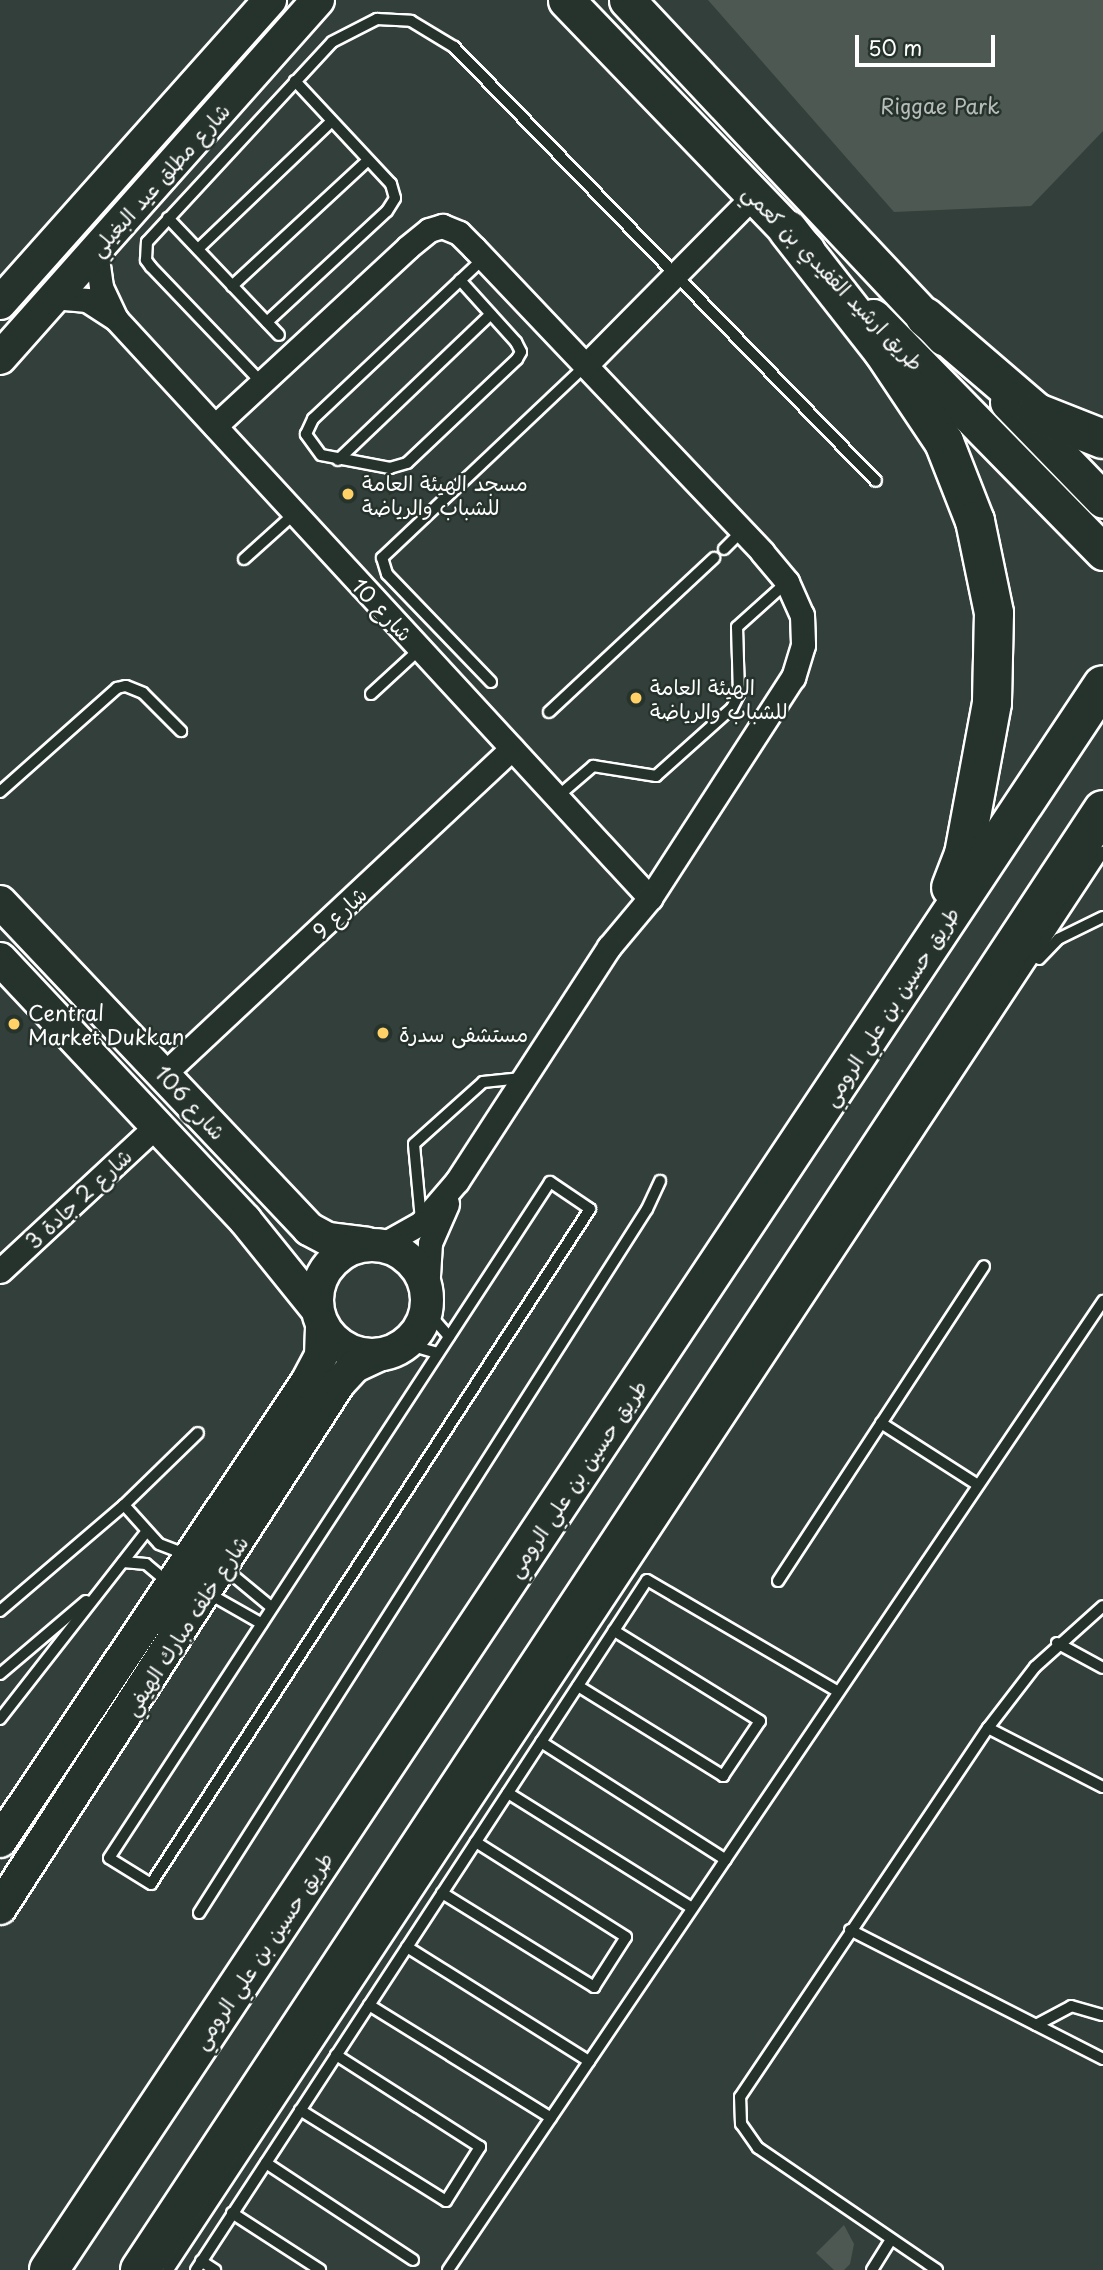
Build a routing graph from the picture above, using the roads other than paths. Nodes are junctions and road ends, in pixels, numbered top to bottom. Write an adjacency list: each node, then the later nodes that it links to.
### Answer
1 (270, 0): 18 (street, شارع مطلق عيد البغيلي)
2 (318, 0): 12 (street, شارع مطلق عيد البغيلي)
3 (566, 0): 8 (main road, طريق ارشيد القفيدي بن كعمي)
4 (627, 0): 20 (main road, طريق ارشيد القفيدي بن كعمي)
5 (295, 82): 6 (lane); 9 (lane); 14 (lane)
6 (331, 121): 7 (lane); 11 (lane)
7 (368, 160): 16 (lane); 22 (lane)
8 (755, 194): 10 (main road, طريق ارشيد القفيدي بن كعمي); 14 (street)
9 (168, 218): 11 (lane); 26 (lane)
10 (788, 230): 35 (main road, طريق ارشيد القفيدي بن كعمي); 53 (highway)
11 (198, 249): 16 (lane)
12 (96, 251): 17 (street, شارع مطلق عيد البغيلي); 21 (street, شارع 10)
13 (484, 258): 15 (lane); 25 (street); 26 (street)
14 (675, 274): 25 (street); 30 (lane)
15 (460, 281): 19 (lane); 29 (lane)
16 (232, 286): 22 (lane)
17 (53, 297): 21 (street, شارع 10); 24 (street, شارع مطلق عيد البغيلي)
18 (0, 303)
19 (491, 314): 29 (lane); 29 (lane)
20 (925, 317): 28 (highway); 31 (main road, طريق ارشيد القفيدي بن كعمي)
21 (116, 319): 27 (street, شارع 10)
22 (267, 322): 23 (lane)
23 (279, 335)
24 (0, 358)
25 (585, 366): 33 (street); 40 (lane)
26 (262, 383): 27 (street)
27 (215, 426): 32 (street, شارع 10)
28 (1103, 439)
29 (338, 460)
30 (876, 481)
31 (1103, 500)
32 (295, 513): 37 (lane); 39 (street, شارع 10)
33 (742, 531): 34 (lane); 38 (street)
34 (724, 549)
35 (1103, 552)
36 (714, 558): 43 (lane)
37 (244, 559)
38 (787, 582): 47 (lane); 50 (street)
39 (420, 649): 42 (lane); 45 (street, شارع 10)
40 (491, 682)
41 (1103, 685): 53 (highway, طريق حسين بن علي الرومي)
42 (371, 694)
43 (549, 712)
44 (181, 731): 46 (lane)
45 (512, 748): 47 (street, شارع 10); 56 (street, شارع 9)
46 (0, 792)
47 (557, 797): 50 (street, شارع 10)
48 (1103, 810): 124 (highway)
49 (1103, 852): 55 (lane)
50 (650, 898): 57 (street)
51 (0, 902): 56 (street, شارع 106)
52 (1103, 917): 55 (lane)
53 (923, 958): 117 (highway, طريق حسين بن علي الرومي)
54 (0, 959): 58 (street, شارع 106)
55 (1024, 973): 125 (lane)
56 (165, 1073): 59 (street, شارع 106)
57 (528, 1077): 60 (street); 63 (lane)
58 (157, 1125): 62 (street, شارع 106); 65 (street, شارع 2 جادة 3)
59 (256, 1172): 62 (street); 64 (street, شارع 106)
60 (457, 1181): 63 (street); 67 (street)
61 (660, 1181): 105 (lane)
62 (222, 1195): 69 (street, شارع 106)
63 (421, 1223): 64 (street)
64 (374, 1244): 67 (street); 69 (street)
65 (4, 1260)
66 (984, 1266): 73 (lane)
67 (427, 1301): 70 (lane); 71 (street)
68 (1103, 1301): 75 (lane)
69 (319, 1317): 71 (street); 78 (street, شارع خلف مبارك الهيفي)
70 (449, 1336): 72 (lane); 87 (lane)
71 (393, 1349): 72 (lane); 80 (street, شارع خلف مبارك الهيفي)
72 (438, 1353): 85 (lane)
73 (881, 1423): 75 (lane); 81 (lane)
74 (198, 1433): 76 (lane)
75 (978, 1485): 93 (lane)
76 (124, 1505): 77 (lane); 86 (lane)
77 (146, 1532): 78 (lane); 79 (lane)
78 (190, 1556): 82 (street, شارع خلف مبارك الهيفي)
79 (123, 1562): 82 (lane); 83 (lane)
80 (215, 1580): 85 (lane); 87 (lane); 103 (street, شارع خلف مبارك الهيفي)
81 (778, 1581)
82 (170, 1585): 99 (street, شارع خلف مبارك الهيفي)
83 (104, 1586): 91 (lane); 94 (lane)
84 (1103, 1606): 89 (lane)
85 (271, 1607): 87 (lane)
86 (0, 1611)
87 (262, 1624)
88 (614, 1631): 92 (lane); 92 (lane); 93 (lane)
89 (1058, 1643): 90 (lane); 95 (lane)
90 (1103, 1668)
91 (0, 1674)
92 (578, 1686): 96 (lane)
93 (837, 1691): 101 (lane)
94 (0, 1718)
95 (988, 1728): 97 (lane); 106 (lane)
96 (541, 1742): 98 (lane); 101 (lane)
97 (1103, 1787)
98 (508, 1793): 100 (lane); 104 (lane)
99 (0, 1841)
100 (476, 1842): 102 (lane); 102 (lane)
101 (726, 1860): 104 (lane)
102 (442, 1893): 107 (lane)
103 (0, 1908)
104 (692, 1908): 113 (lane)
105 (199, 1913)
106 (850, 1930): 110 (lane); 119 (lane)
107 (407, 1947): 108 (lane); 113 (lane)
108 (369, 2005): 111 (lane); 115 (lane)
109 (1103, 2015): 110 (lane)
110 (1036, 2025): 112 (lane)
111 (337, 2055): 114 (lane); 114 (lane)
112 (1103, 2059)
113 (589, 2061): 115 (lane)
114 (300, 2110): 116 (lane)
115 (551, 2118): 128 (lane)
116 (266, 2163): 118 (lane); 120 (lane)
117 (102, 2190): 122 (highway); 123 (highway, طريق حسين بن علي الرومي)
118 (232, 2213): 121 (lane); 127 (lane)
119 (891, 2239): 129 (lane); 130 (lane)
120 (413, 2260)
121 (199, 2266): 126 (lane)
122 (37, 2270)
123 (49, 2270)
124 (141, 2270)
125 (168, 2270)
126 (215, 2270)
127 (320, 2270)
128 (449, 2270)
129 (872, 2270)
130 (937, 2270)

